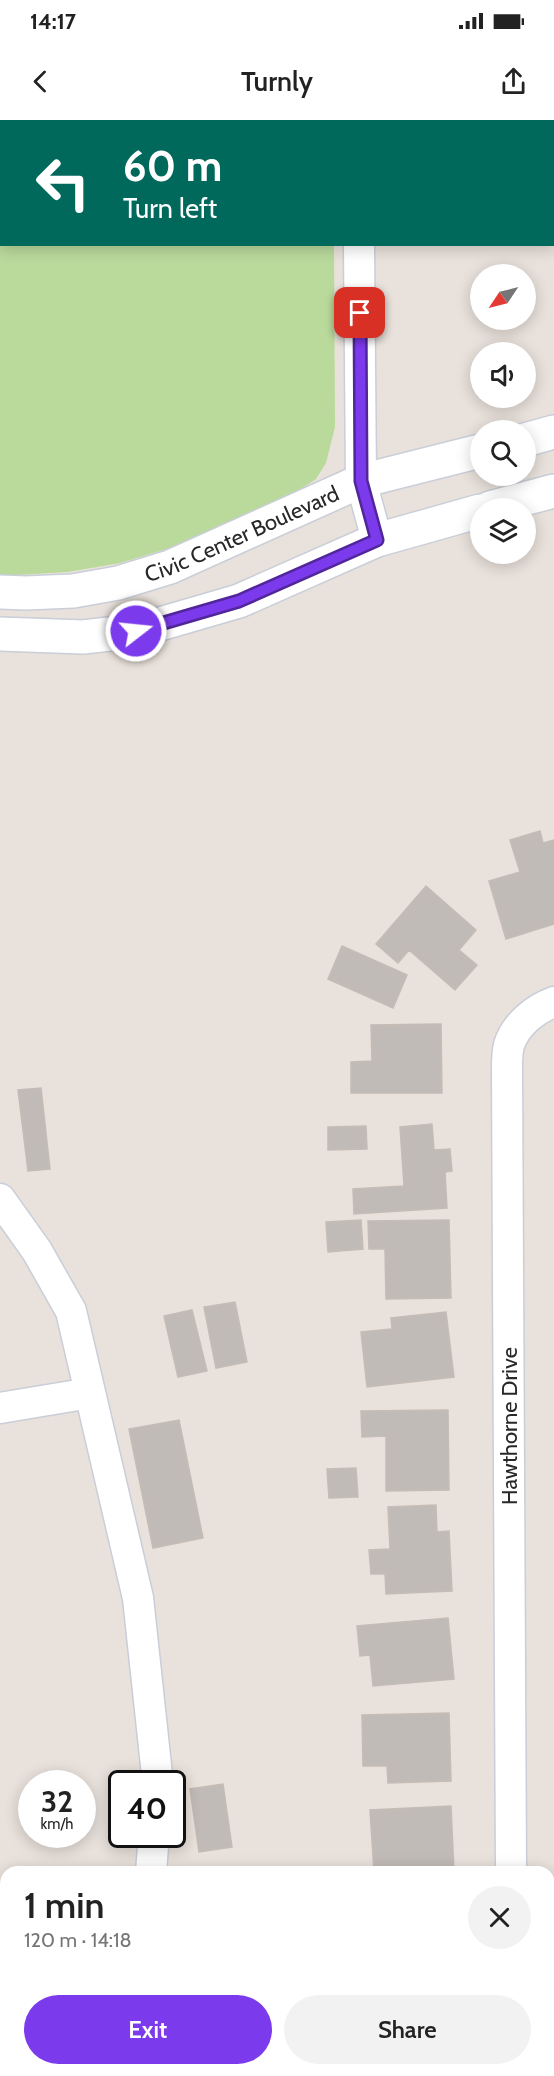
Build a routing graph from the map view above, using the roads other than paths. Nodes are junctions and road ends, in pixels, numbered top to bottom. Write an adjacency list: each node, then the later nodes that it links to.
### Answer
1 (359, 246): 5 (street)
2 (554, 432): 3 (street)
3 (536, 437)
4 (470, 454): 5 (street, Civic Center Boulevard)
5 (361, 481): 9 (street); 10 (street, Civic Center Boulevard)
6 (554, 491): 7 (street)
7 (528, 498)
8 (470, 514): 9 (street)
9 (377, 540): 11 (street)
10 (0, 592)
11 (0, 634)
12 (554, 1002): 19 (street, Hawthorne Drive)
13 (0, 1200): 14 (street)
14 (90, 1393): 15 (street); 16 (street)
15 (0, 1408)
16 (156, 1770)
17 (153, 1848): 18 (street)
18 (151, 1866)
19 (511, 1866)

